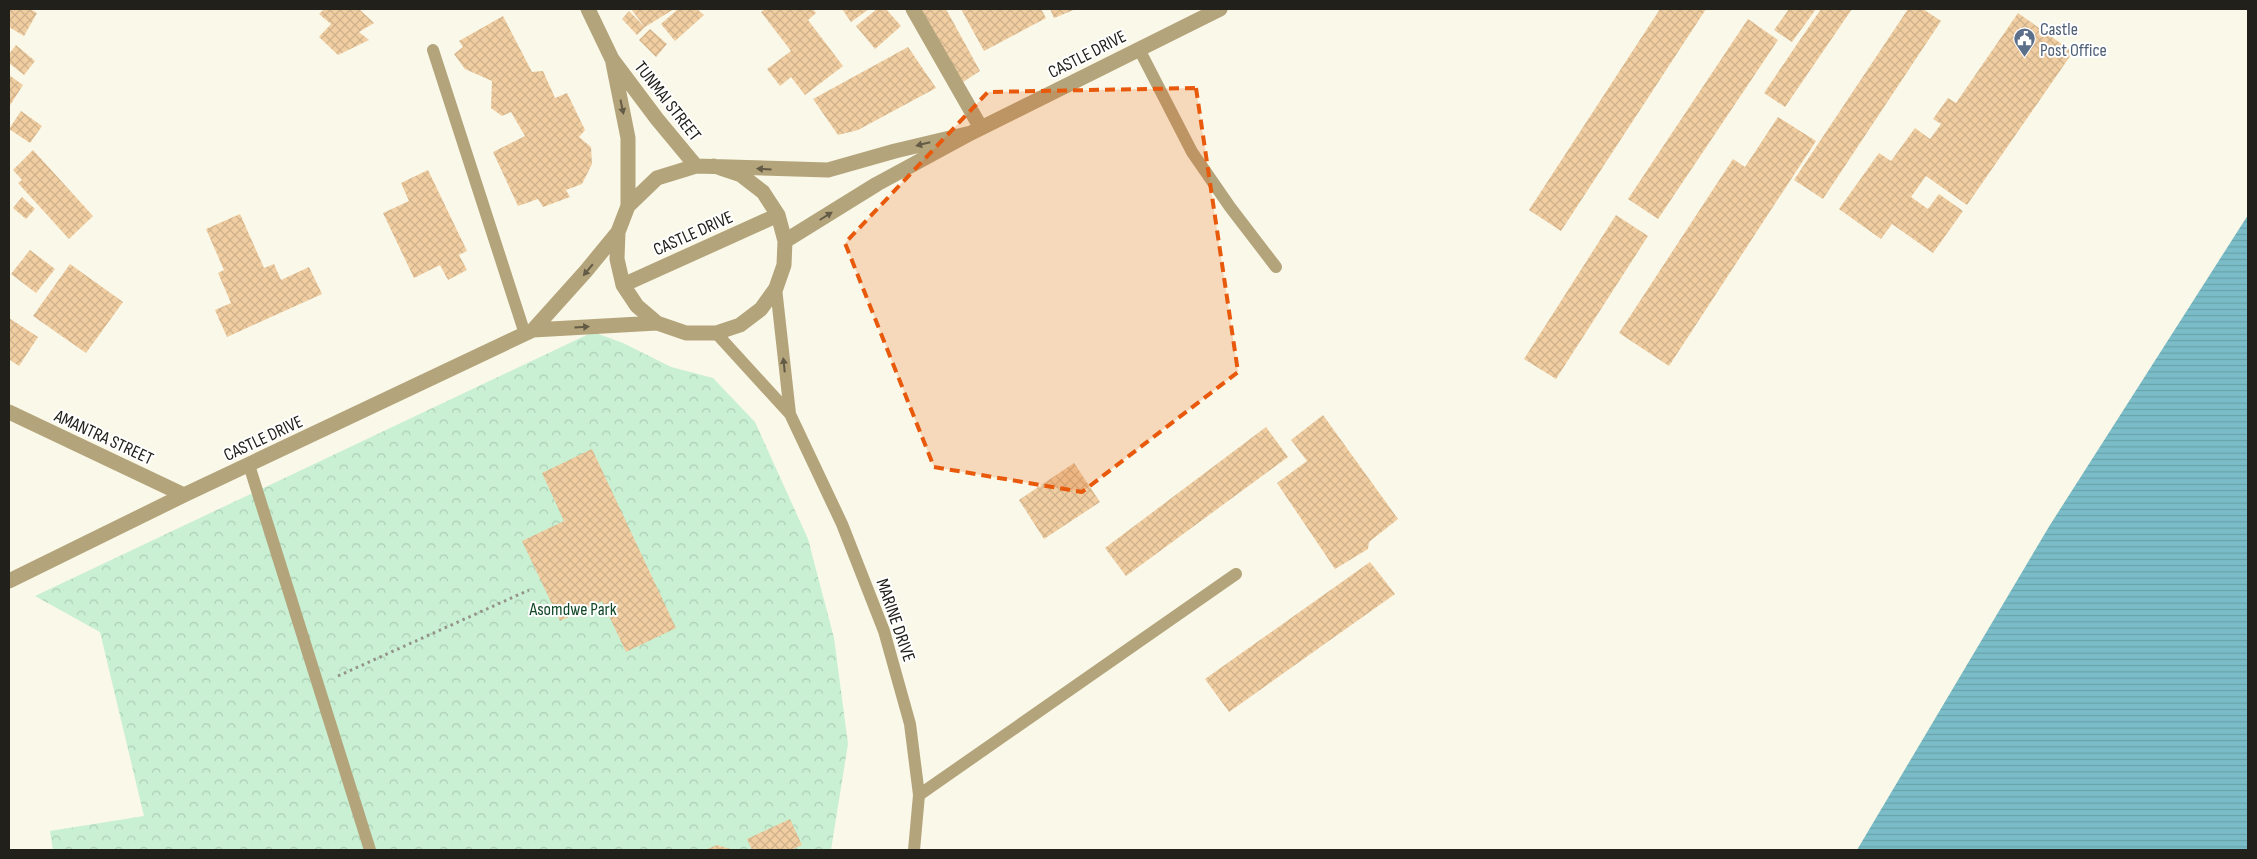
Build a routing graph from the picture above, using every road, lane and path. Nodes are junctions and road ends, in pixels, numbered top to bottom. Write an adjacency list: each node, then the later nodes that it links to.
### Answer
1 (588, 9): 7 (street, TUNMAI STREET)
2 (913, 9): 8 (street)
3 (1220, 9): 4 (street, CASTLE DRIVE)
4 (1197, 14): 5 (street, CASTLE DRIVE)
5 (1139, 49): 8 (street, CASTLE DRIVE); 15 (lane)
6 (433, 50): 19 (lane)
7 (612, 59): 9 (street, TUNMAI STREET); 11 (street, TUNMAI STREET, one-way to 11)
8 (976, 130): 10 (street, CASTLE DRIVE, one-way to 10); 14 (street, CASTLE DRIVE, one-way to 8)
9 (696, 166): 10 (street, CASTLE DRIVE); 11 (street, CASTLE DRIVE)
10 (714, 166): 12 (street)
11 (628, 206): 13 (street)
12 (778, 215): 14 (street); 16 (street, CASTLE DRIVE)
13 (618, 232): 16 (street); 19 (street, CASTLE DRIVE, one-way to 19)
14 (785, 241): 17 (street)
15 (1276, 267)
16 (623, 285): 18 (street)
17 (776, 288): 20 (street); 22 (lane, MARINE DRIVE, one-way to 17)
18 (657, 323): 19 (street, CASTLE DRIVE, one-way to 18); 20 (street)
19 (529, 332): 23 (street, CASTLE DRIVE)
20 (716, 333): 22 (lane, MARINE DRIVE)
21 (9, 412): 24 (street, AMANTRA STREET)
22 (790, 414): 29 (lane, MARINE DRIVE)
23 (249, 465): 24 (street, CASTLE DRIVE); 28 (lane)
24 (184, 495): 26 (street, CASTLE DRIVE)
25 (1236, 574): 29 (lane)
26 (9, 581)
27 (529, 590): 28 (path)
28 (318, 684): 30 (lane)
29 (919, 795): 31 (lane, MARINE DRIVE)
30 (370, 850)
31 (914, 850)

